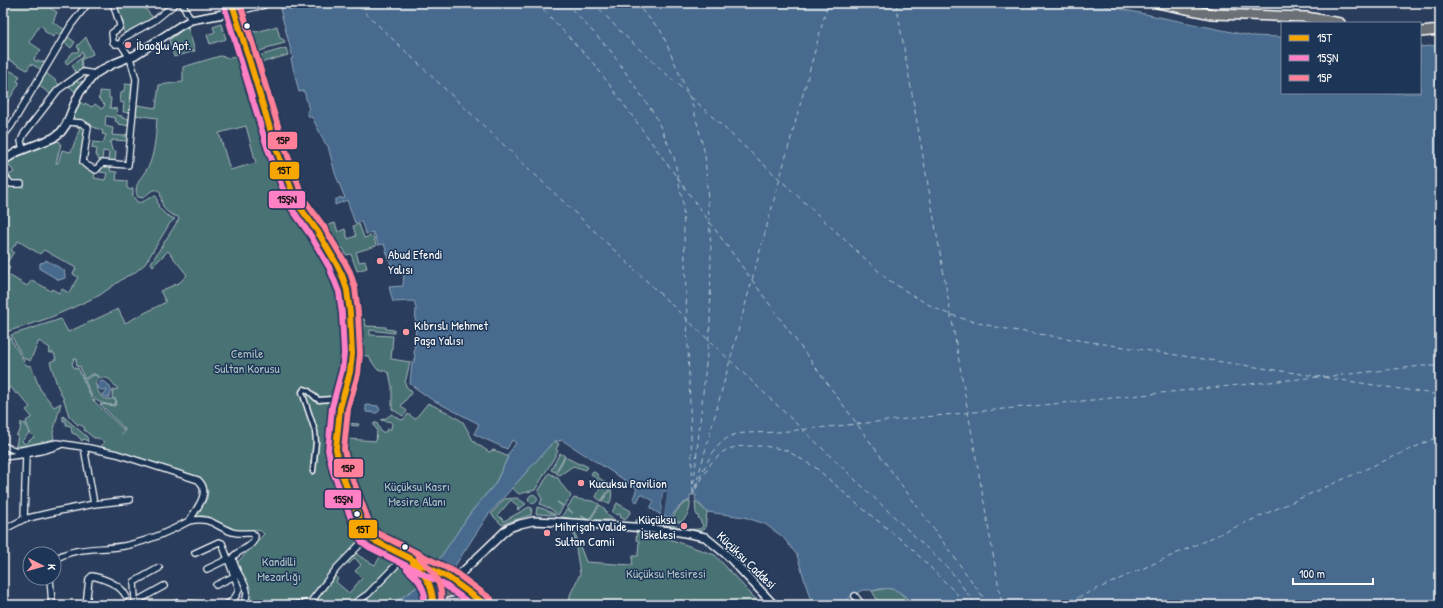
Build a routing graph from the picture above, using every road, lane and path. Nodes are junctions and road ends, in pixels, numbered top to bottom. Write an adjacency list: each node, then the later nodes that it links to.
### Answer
1 (88, 3): 16 (street)
2 (113, 3): 12 (street)
3 (176, 3): 12 (street)
4 (182, 3): 8 (street)
5 (1158, 3): 9 (main road)
6 (264, 5): 7 (street)
7 (233, 7): 8 (street); 21 (main road)
8 (191, 20): 13 (street)
9 (1334, 22)
10 (1440, 30): 11 (main road)
11 (1421, 32)
12 (121, 44): 13 (street)
13 (130, 58): 14 (street); 15 (street)
14 (96, 74): 15 (street); 17 (street)
15 (68, 122): 17 (street)
16 (3, 136)
17 (23, 150): 18 (street)
18 (3, 161)
19 (3, 175): 20 (street)
20 (21, 184)
21 (343, 398): 27 (street); 33 (main road)
22 (62, 444): 23 (street); 24 (street); 25 (street)
23 (3, 446)
24 (84, 447): 29 (street); 31 (street)
25 (26, 454): 26 (street); 30 (street)
26 (3, 458)
27 (313, 471)
28 (130, 500): 29 (street)
29 (94, 504): 30 (street)
30 (24, 519): 32 (street)
31 (189, 521): 35 (street); 58 (street)
32 (3, 530)
33 (368, 536): 36 (main road); 50 (street)
34 (195, 552): 37 (street)
35 (62, 555)
36 (407, 557): 40 (main road); 60 (street)
37 (228, 559): 39 (street); 41 (street)
38 (160, 568): 48 (street)
39 (207, 569)
40 (427, 571): 42 (main road); 49 (main road)
41 (235, 576): 43 (street); 57 (street)
42 (454, 582): 49 (main road, Küçüksu Caddesi); 51 (main road); 61 (street, Küçüksu Caddesi)
43 (216, 585)
44 (51, 586): 52 (street)
45 (164, 586): 48 (street)
46 (126, 596): 53 (street)
47 (856, 596): 62 (street)
48 (137, 601): 54 (street)
49 (430, 603)
50 (310, 604): 59 (street)
51 (485, 604)
52 (52, 605)
53 (86, 605)
54 (143, 605)
55 (171, 605): 56 (street)
56 (197, 605)
57 (226, 605)
58 (244, 605)
59 (295, 605)
60 (352, 605)
61 (774, 605)
62 (862, 605)

